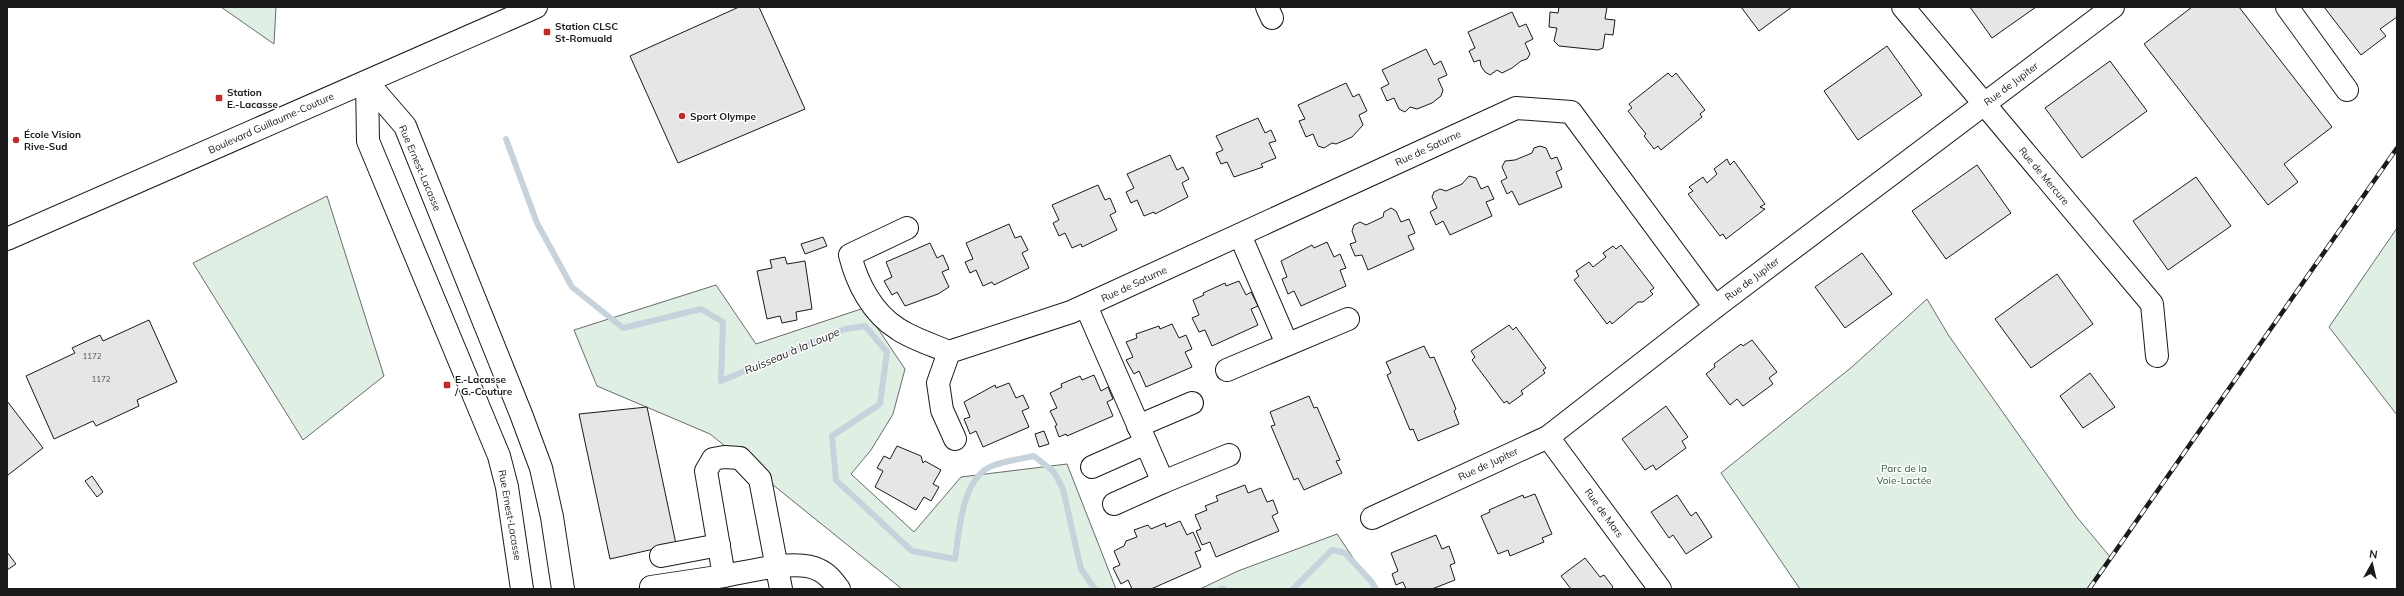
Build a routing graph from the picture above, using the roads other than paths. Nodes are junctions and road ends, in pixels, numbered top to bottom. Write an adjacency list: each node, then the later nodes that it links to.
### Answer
1 (536, 7): 5 (street, Boulevard Guillaume-Couture)
2 (1903, 7): 7 (street, Rue de Mercure)
3 (2113, 7): 7 (street, Rue de Jupiter)
4 (2287, 7): 6 (street)
5 (367, 82): 10 (street, Boulevard Guillaume-Couture); 32 (street, Rue Ernest-Lacasse); 33 (street, Rue Ernest-Lacasse)
6 (2347, 90)
7 (1984, 104): 11 (street, Rue de Jupiter); 16 (street, Rue de Mercure)
8 (907, 228): 15 (street)
9 (1240, 235): 11 (street, Rue de Saturne); 12 (street, Rue de Saturne); 14 (street)
10 (7, 239)
11 (1715, 307): 20 (street, Rue de Jupiter)
12 (1078, 309): 15 (street, Rue de Saturne); 19 (street)
13 (1348, 319): 14 (street)
14 (1287, 344): 17 (street)
15 (949, 352): 21 (street)
16 (2156, 356)
17 (1227, 370)
18 (1192, 402): 19 (street)
19 (1142, 435): 23 (street); 24 (street)
20 (1548, 436): 26 (street, Rue de Jupiter); 36 (street, Rue de Mars)
21 (955, 439)
22 (1229, 455): 24 (street)
23 (1092, 468)
24 (1163, 482): 25 (street)
25 (1114, 504)
26 (1372, 518)
27 (719, 545): 28 (street); 29 (street); 30 (street)
28 (661, 556)
29 (776, 567): 30 (street); 34 (street); 35 (street)
30 (724, 576): 31 (street)
31 (651, 587)
32 (522, 589)
33 (563, 589)
34 (781, 589)
35 (839, 589)
36 (1660, 589)

